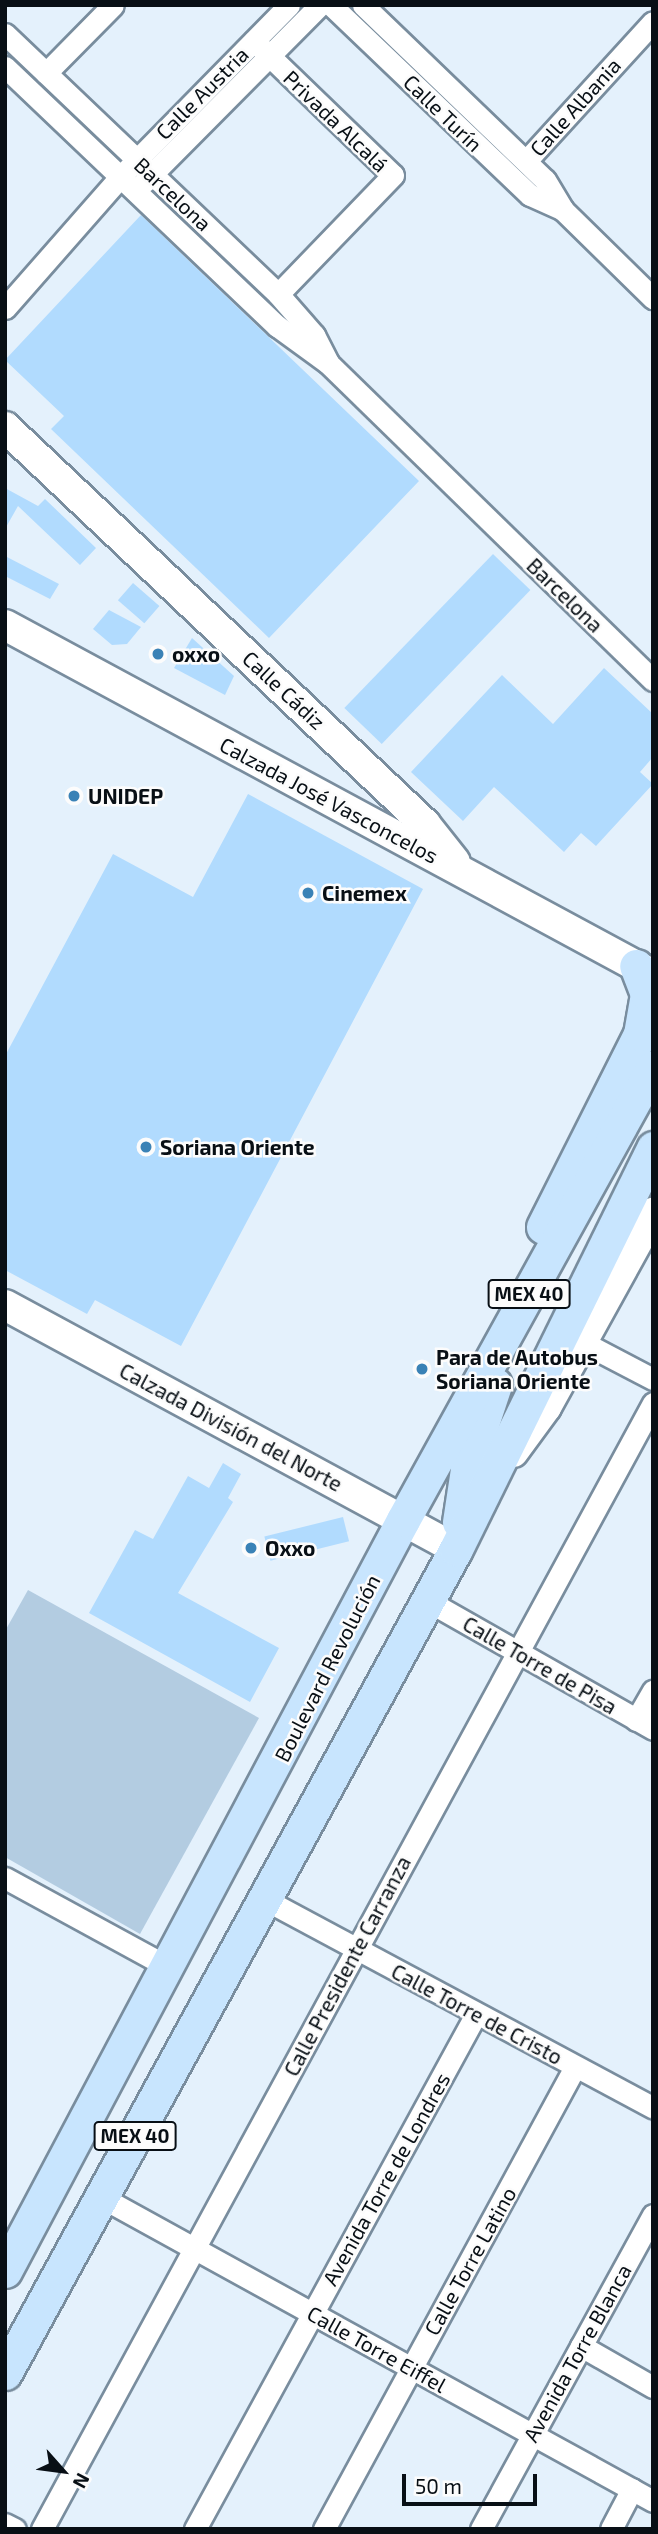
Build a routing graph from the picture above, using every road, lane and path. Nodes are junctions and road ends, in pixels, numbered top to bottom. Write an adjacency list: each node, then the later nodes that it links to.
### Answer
1 (113, 5): 11 (street)
2 (289, 5): 8 (street, Calle Austria)
3 (320, 5): 9 (street, Calle Austria)
4 (331, 5): 15 (street, Calle Turín)
5 (363, 5): 12 (street, Calle Turín)
6 (653, 22): 12 (street, Calle Albania)
7 (5, 34): 11 (street, Barcelona)
8 (254, 41): 9 (street, Privada Alcalá); 13 (street, Calle Austria)
9 (270, 56): 13 (street, Calle Austria); 16 (street, Privada Alcalá)
10 (5, 67): 14 (street, Barcelona)
11 (46, 74): 13 (street, Barcelona)
12 (526, 161): 15 (street, Calle Turín)
13 (144, 167): 14 (street, Calle Austria); 16 (street, Barcelona)
14 (127, 184): 18 (street, Calle Austria); 19 (street, Barcelona)
15 (563, 210): 17 (street, Calle Turín)
16 (278, 294): 19 (street, Barcelona)
17 (653, 298)
18 (5, 308)
19 (328, 363): 22 (street, Barcelona)
20 (5, 427): 23 (main road, Calle Cádiz)
21 (5, 625): 24 (main road, Calzada José Vasconcelos)
22 (653, 680)
23 (368, 770): 24 (main road); 25 (main road, Calle Cádiz)
24 (338, 805): 25 (main road, Calzada José Vasconcelos)
25 (464, 873): 26 (main road, Calzada José Vasconcelos)
26 (641, 964): 31 (main road)
27 (653, 1067): 31 (main road, Boulevard Revolución / MEX 40)
28 (653, 1148): 35 (main road, MEX 40)
29 (653, 1213): 32 (main road)
30 (5, 1306): 36 (main road, Calzada División del Norte)
31 (505, 1338): 36 (main road, Boulevard Revolución / MEX 40); 37 (main road)
32 (584, 1343): 33 (street); 35 (main road)
33 (653, 1379)
34 (653, 1403): 39 (street, Calle Presidente Carranza)
35 (490, 1479): 37 (main road, MEX 40)
36 (403, 1520): 37 (main road, Calzada División del Norte); 45 (main road, Boulevard Revolución / MEX 40)
37 (456, 1549): 38 (main road, MEX 40)
38 (428, 1601): 39 (street, Calle Torre de Pisa); 43 (main road, MEX 40)
39 (518, 1651): 41 (street, Calle Torre de Pisa); 44 (street, Calle Presidente Carranza)
40 (653, 1690): 41 (street)
41 (645, 1725)
42 (5, 1878): 45 (street)
43 (264, 1899): 44 (street, Calle Torre de Cristo); 48 (main road, MEX 40)
44 (356, 1950): 46 (street, Calle Torre de Cristo); 52 (street, Calle Presidente Carranza)
45 (168, 1966): 48 (main road); 53 (main road, Boulevard Revolución / MEX 40)
46 (476, 2014): 47 (street, Calle Torre de Cristo); 54 (street, Avenida Torre de Londres)
47 (576, 2067): 49 (street, Calle Torre de Cristo); 56 (street, Calle Torre Latino)
48 (150, 2108): 50 (main road, MEX 40)
49 (653, 2108)
50 (101, 2197): 52 (street, Calle Torre Eiffel); 57 (main road, MEX 40)
51 (653, 2215): 55 (street, Avenida Torre Blanca)
52 (194, 2249): 54 (street, Calle Torre Eiffel); 64 (street, Calle Presidente Carranza)
53 (5, 2272)
54 (312, 2313): 56 (street, Calle Torre Eiffel); 65 (street, Avenida Torre de Londres)
55 (581, 2346): 58 (street); 59 (street, Avenida Torre Blanca)
56 (412, 2368): 59 (street, Calle Torre Eiffel); 66 (street, Calle Torre Latino)
57 (5, 2373)
58 (653, 2387)
59 (532, 2434): 60 (street, Calle Torre Eiffel); 67 (street, Avenida Torre Blanca)
60 (632, 2489): 61 (street, Calle Torre Eiffel); 68 (street)
61 (653, 2501)
62 (5, 2524): 63 (street)
63 (15, 2529)
64 (42, 2529)
65 (195, 2529)
66 (324, 2529)
67 (481, 2529)
68 (611, 2529)

